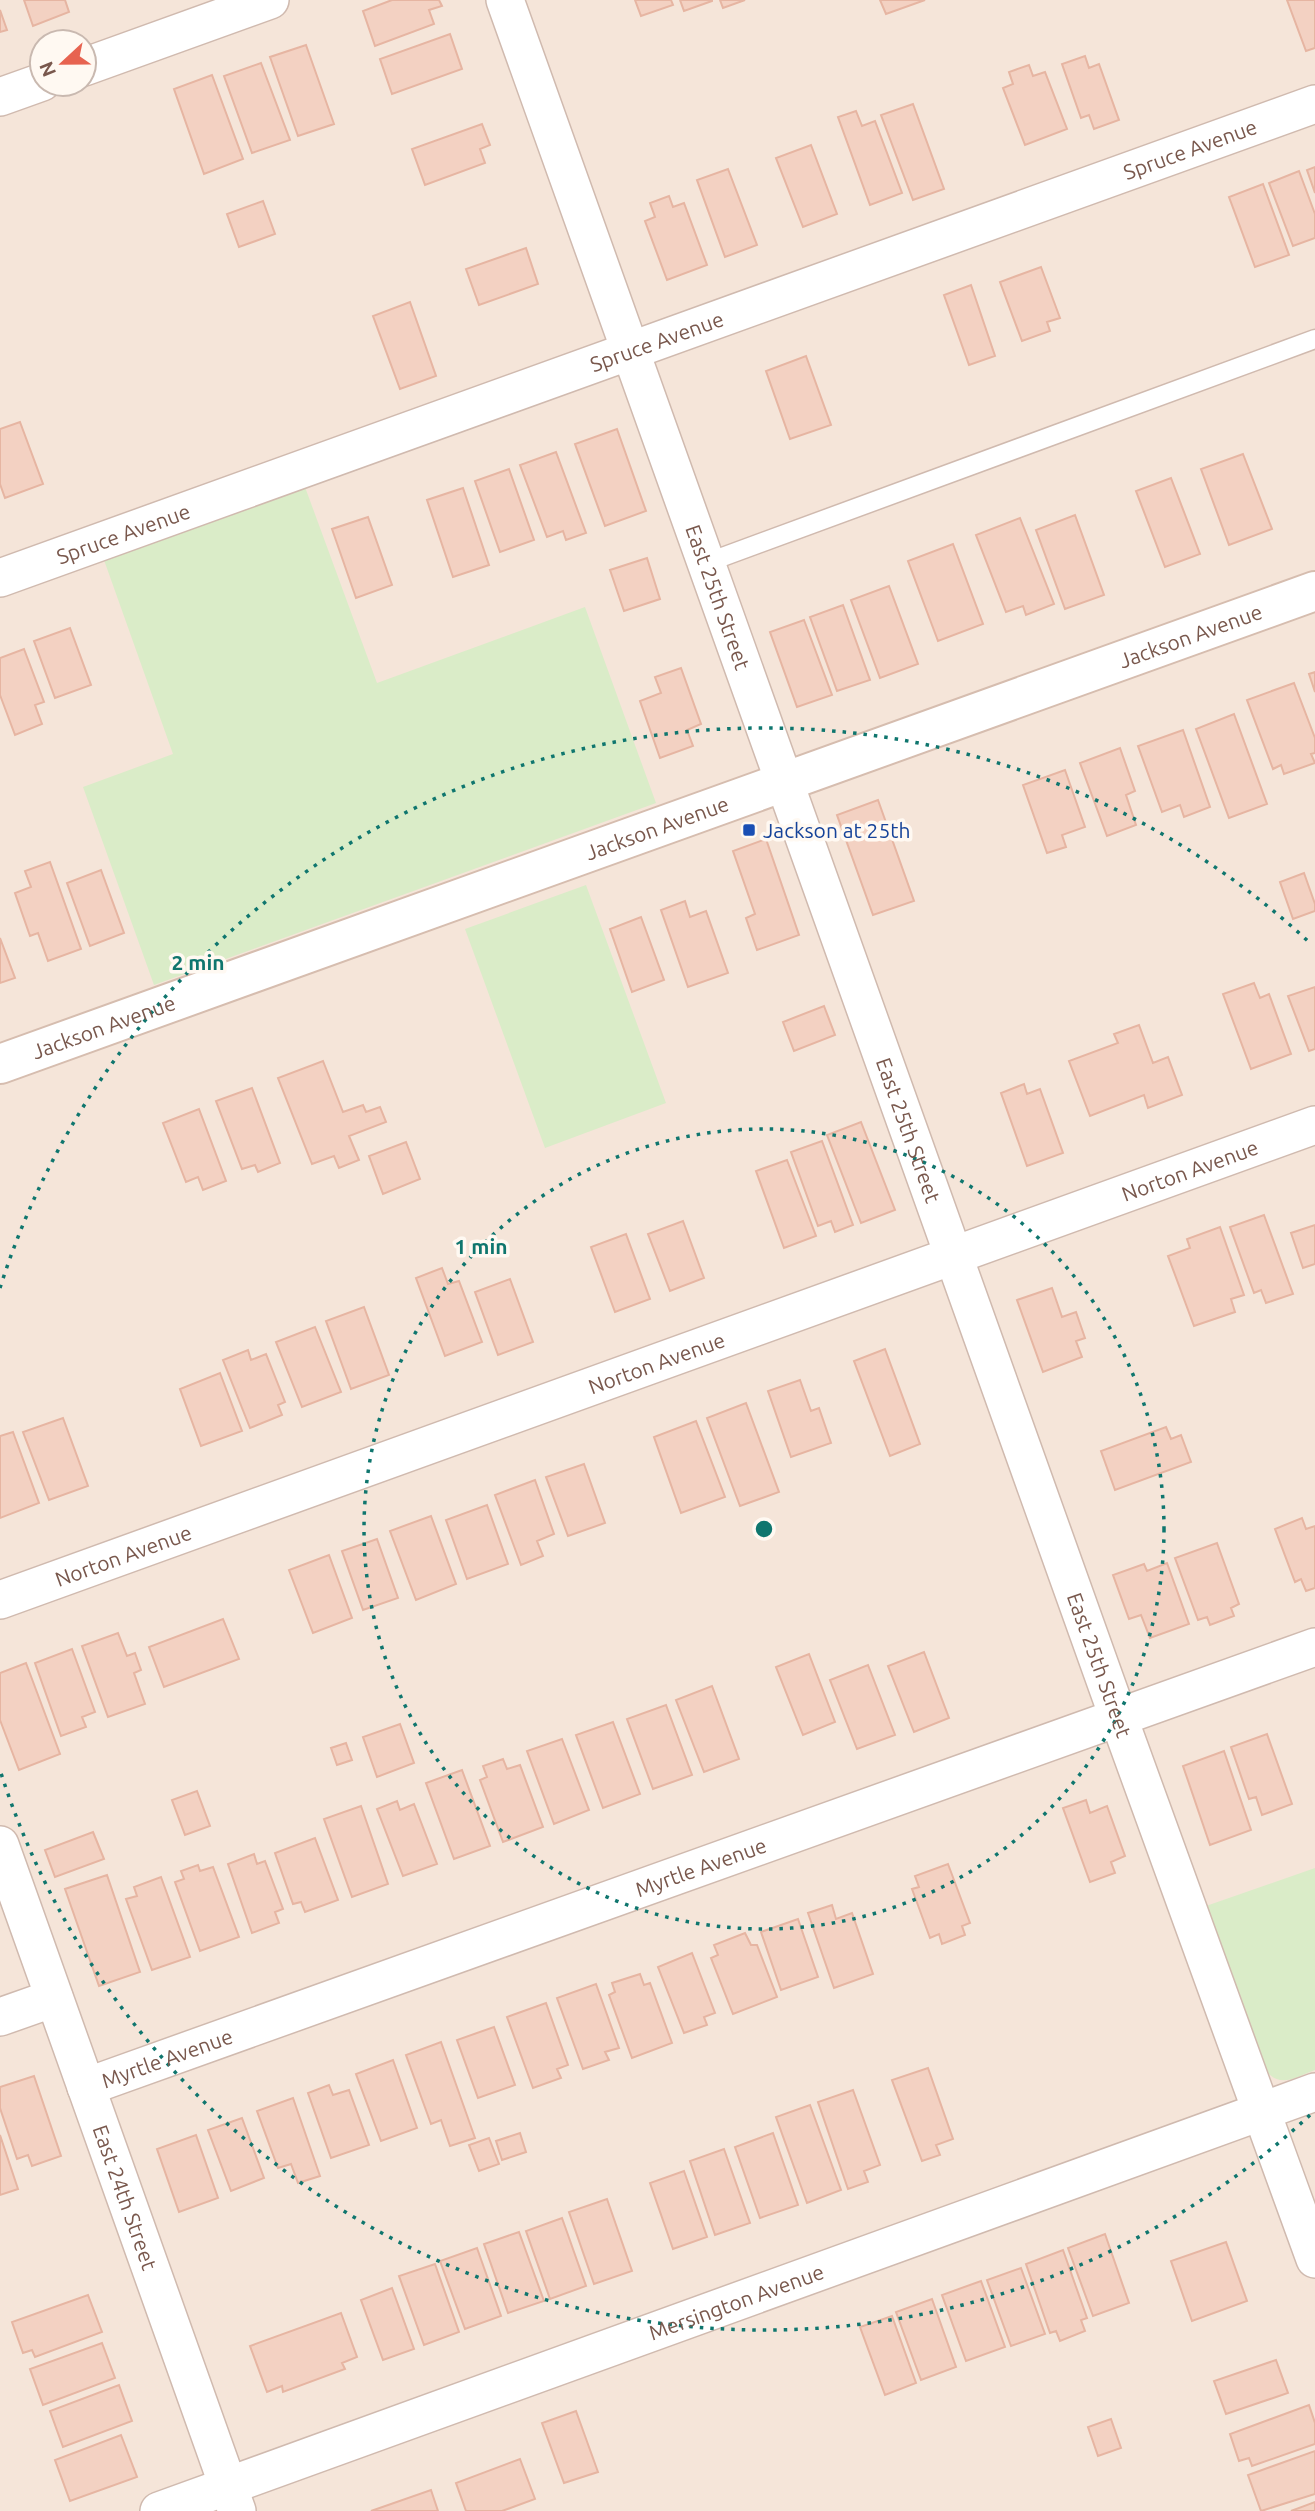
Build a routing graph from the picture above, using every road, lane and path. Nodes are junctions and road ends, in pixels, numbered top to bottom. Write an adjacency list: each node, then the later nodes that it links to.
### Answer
1 (270, 0): 3 (street)
2 (505, 0): 8 (street, East 25th Street)
3 (98, 62)
4 (28, 87): 5 (street)
5 (0, 97)
6 (1315, 104): 8 (street, Spruce Avenue)
7 (1315, 339): 9 (lane)
8 (630, 350): 9 (street, East 25th Street); 10 (street, Spruce Avenue)
9 (706, 563): 12 (street, East 25th Street)
10 (0, 578)
11 (1315, 591): 12 (street, Jackson Avenue)
12 (784, 783): 13 (street, Jackson Avenue); 15 (street, East 25th Street)
13 (0, 1064)
14 (1315, 1125): 15 (street, Norton Avenue)
15 (955, 1257): 16 (street, Norton Avenue); 18 (street, East 25th Street)
16 (0, 1600)
17 (1315, 1647): 18 (street, Myrtle Avenue)
18 (1119, 1719): 22 (street, Myrtle Avenue); 24 (street, East 25th Street)
19 (0, 1845): 20 (street, East 24th Street)
20 (54, 1998): 21 (street); 22 (street, East 24th Street)
21 (0, 2017)
22 (86, 2087): 26 (street, East 24th Street)
23 (1315, 2092): 24 (street, Mersington Avenue)
24 (1262, 2111): 25 (street, East 25th Street); 26 (street, Mersington Avenue)
25 (1315, 2259)
26 (233, 2499): 27 (street, Mersington Avenue)
27 (159, 2511)

